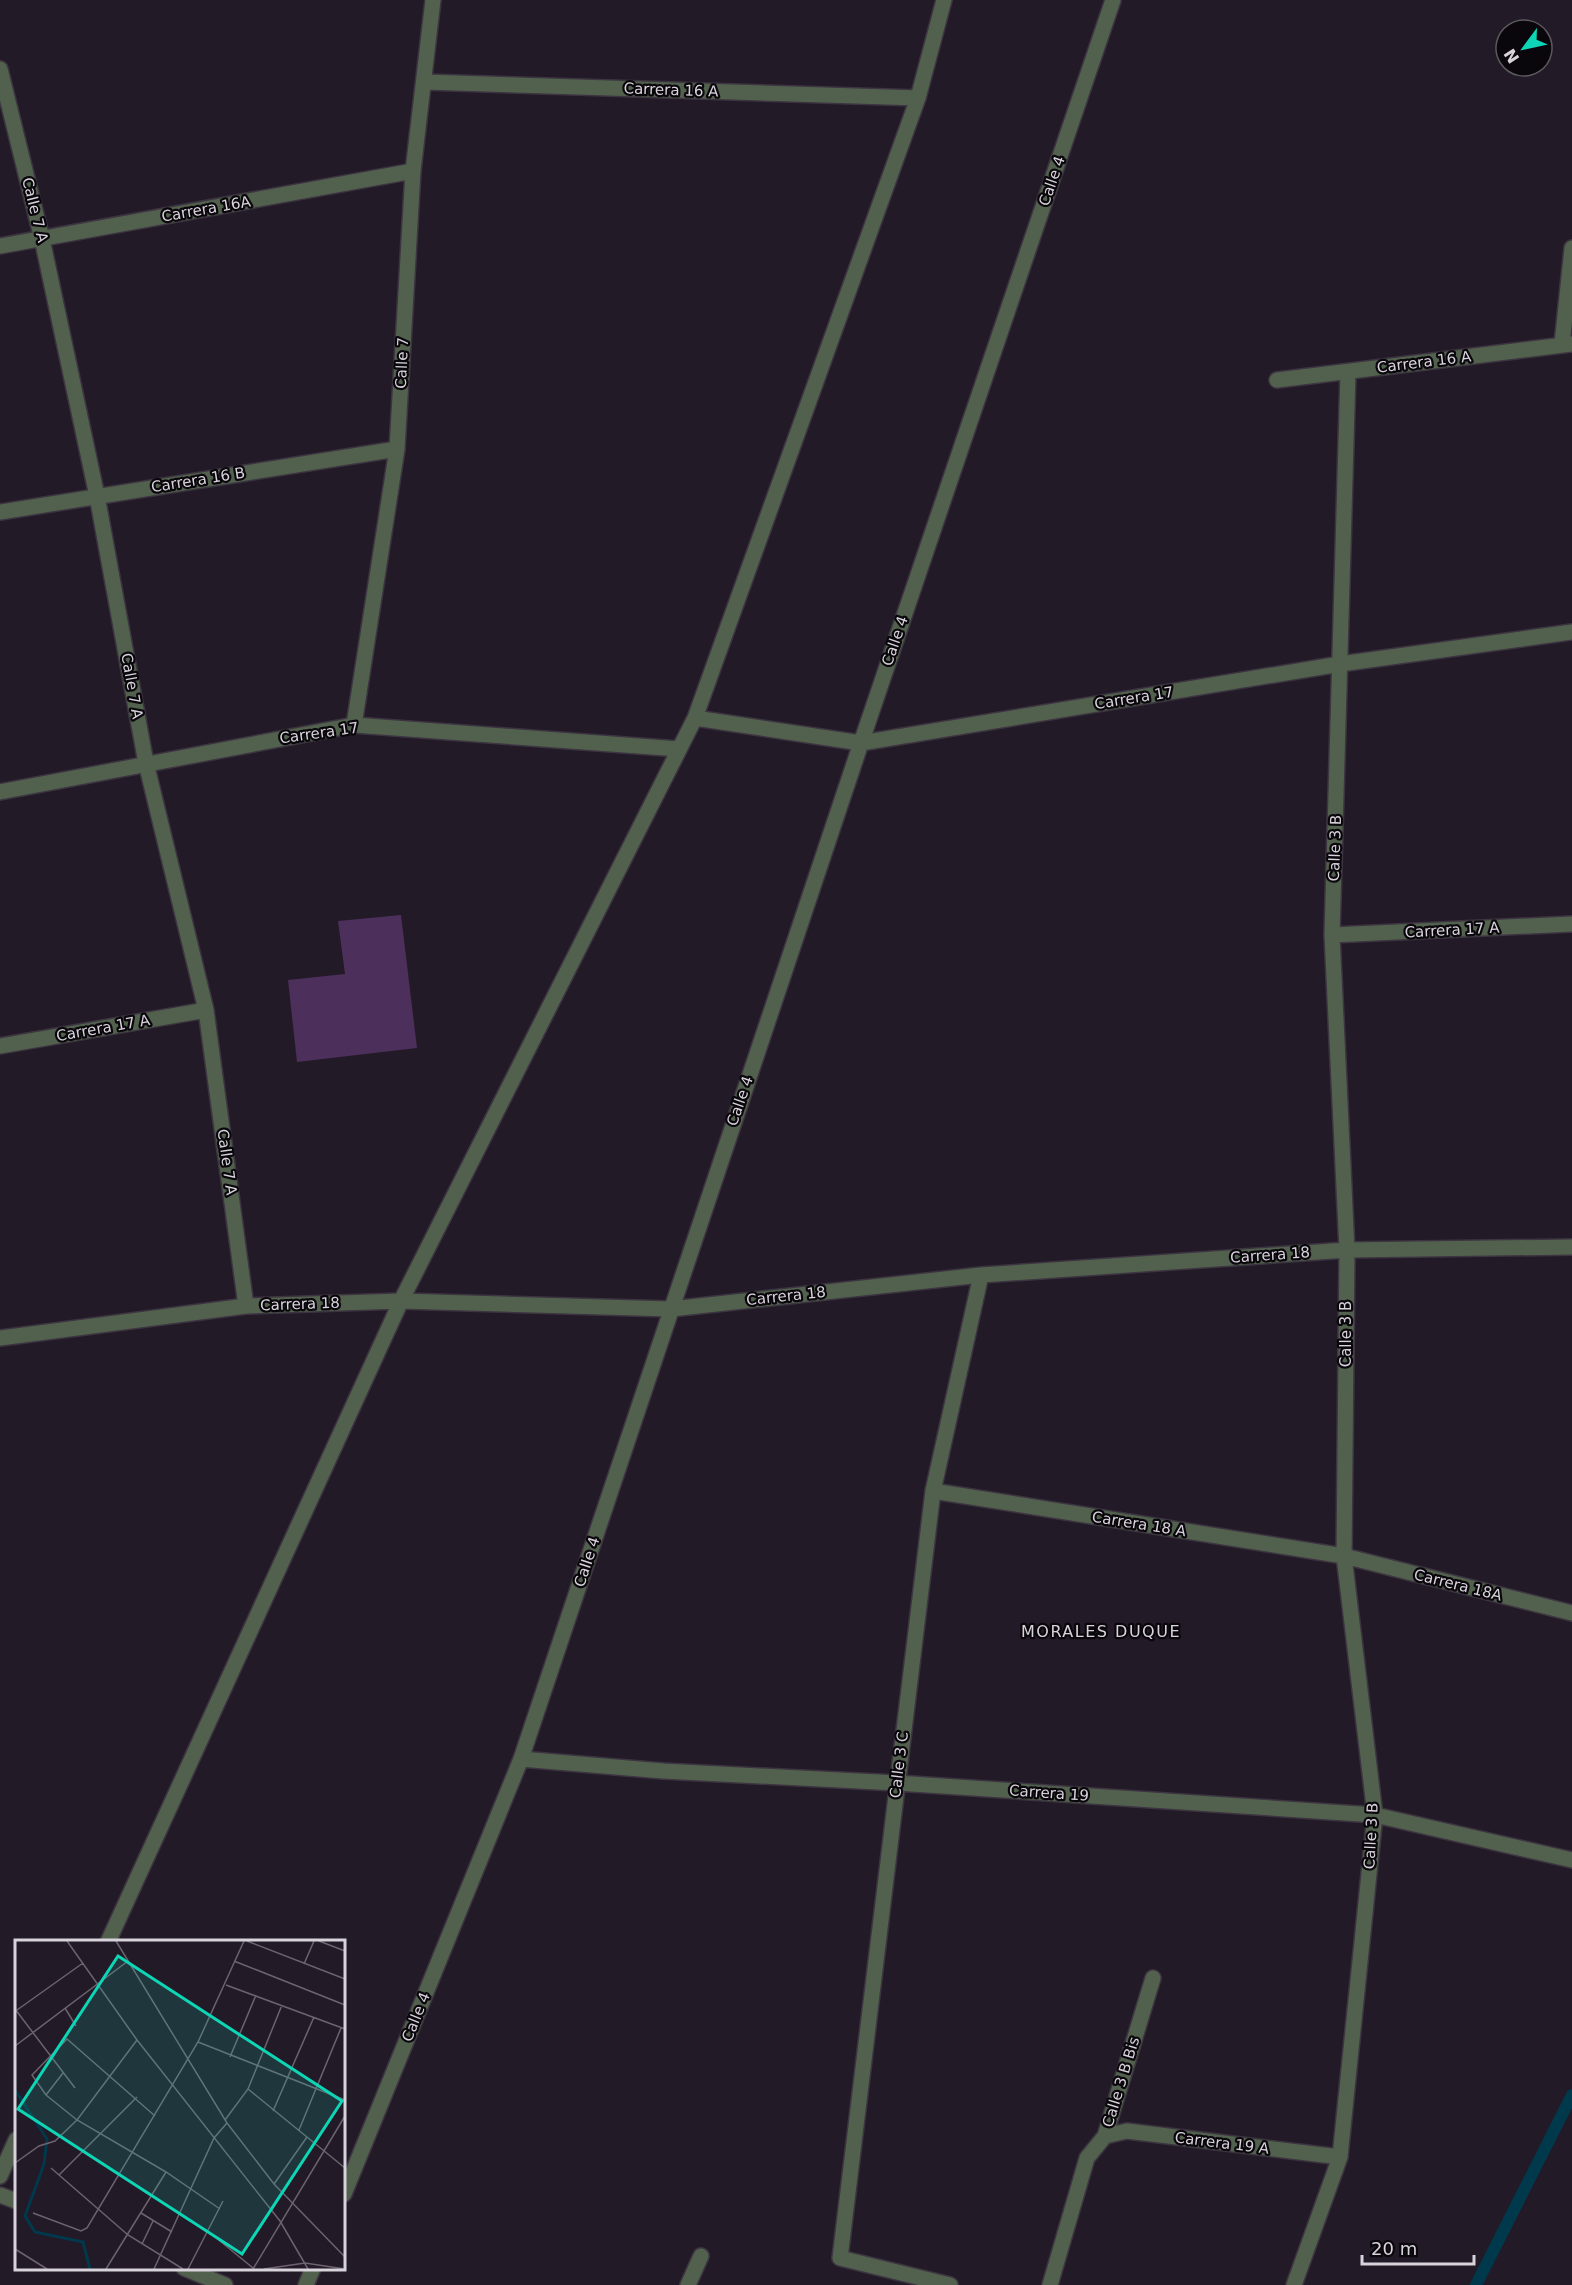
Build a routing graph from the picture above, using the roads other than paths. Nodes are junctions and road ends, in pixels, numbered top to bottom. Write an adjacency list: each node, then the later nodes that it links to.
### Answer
1 (433, 0): 5 (street, Calle 7)
2 (944, 0): 6 (street)
3 (1113, 0): 21 (street, Calle 4)
4 (0, 69): 8 (street, Calle 7 A)
5 (425, 82): 6 (street, Carrera 16 A); 7 (street, Calle 7)
6 (918, 98): 19 (street)
7 (413, 171): 8 (street, Carrera 16A); 14 (street, Calle 7)
8 (42, 239): 9 (street, Carrera 16A); 15 (street, Calle 7 A)
9 (0, 246)
10 (1572, 248): 11 (street)
11 (1567, 344): 12 (street, Carrera 16 A)
12 (1348, 372): 13 (street, Carrera 16 A); 18 (street, Calle 3 B)
13 (1277, 380)
14 (397, 449): 15 (street, Carrera 16 B); 20 (street, Calle 7)
15 (97, 496): 16 (street, Carrera 16 B); 23 (street, Calle 7 A)
16 (0, 512)
17 (1572, 632): 18 (street, Carrera 17)
18 (1340, 664): 21 (street, Carrera 17); 26 (street, Calle 3 B)
19 (696, 718): 21 (street, Carrera 17); 22 (street)
20 (354, 725): 22 (street, Carrera 17); 23 (street, Carrera 17)
21 (861, 743): 34 (street, Calle 4)
22 (679, 749): 32 (street)
23 (146, 763): 24 (street, Carrera 17); 27 (street, Calle 7 A)
24 (0, 792)
25 (1572, 924): 26 (street, Carrera 17 A)
26 (1332, 935): 30 (street, Calle 3 B)
27 (206, 1010): 28 (street, Carrera 17 A); 33 (street, Calle 7 A)
28 (0, 1046)
29 (1572, 1248): 30 (street, Carrera 18)
30 (1347, 1250): 31 (street, Carrera 18); 37 (street, Calle 3 B)
31 (981, 1275): 34 (street, Carrera 18); 36 (street, Calle 3 C)
32 (401, 1301): 33 (street, Carrera 18); 34 (street, Carrera 18); 43 (street)
33 (246, 1306): 35 (street, Carrera 18)
34 (671, 1309): 39 (street, Calle 4)
35 (0, 1338)
36 (933, 1491): 37 (street, Carrera 18 A); 40 (street, Calle 3 C)
37 (1344, 1556): 38 (street, Carrera 18A); 41 (street, Calle 3 B)
38 (1572, 1613)
39 (521, 1759): 40 (street, Carrera 19); 49 (street, Calle 4)
40 (897, 1782): 41 (street, Carrera 19); 58 (street, Calle 3 C)
41 (1375, 1815): 42 (street, Carrera 19); 47 (street, Calle 3 B)
42 (1572, 1860)
43 (108, 1940)
44 (1153, 1978): 45 (street, Calle 3 B Bis)
45 (1105, 2136): 47 (street, Carrera 19 A); 59 (street, Calle 3 B Bis)
46 (15, 2142): 48 (street)
47 (1340, 2157): 60 (street, Calle 3 B)
48 (0, 2176)
49 (345, 2191)
50 (0, 2194): 51 (street)
51 (15, 2201)
52 (700, 2256): 57 (street)
53 (189, 2270): 55 (street)
54 (312, 2270): 56 (street)
55 (225, 2285)
56 (306, 2285)
57 (688, 2285)
58 (950, 2285)
59 (1050, 2285)
60 (1294, 2285)

